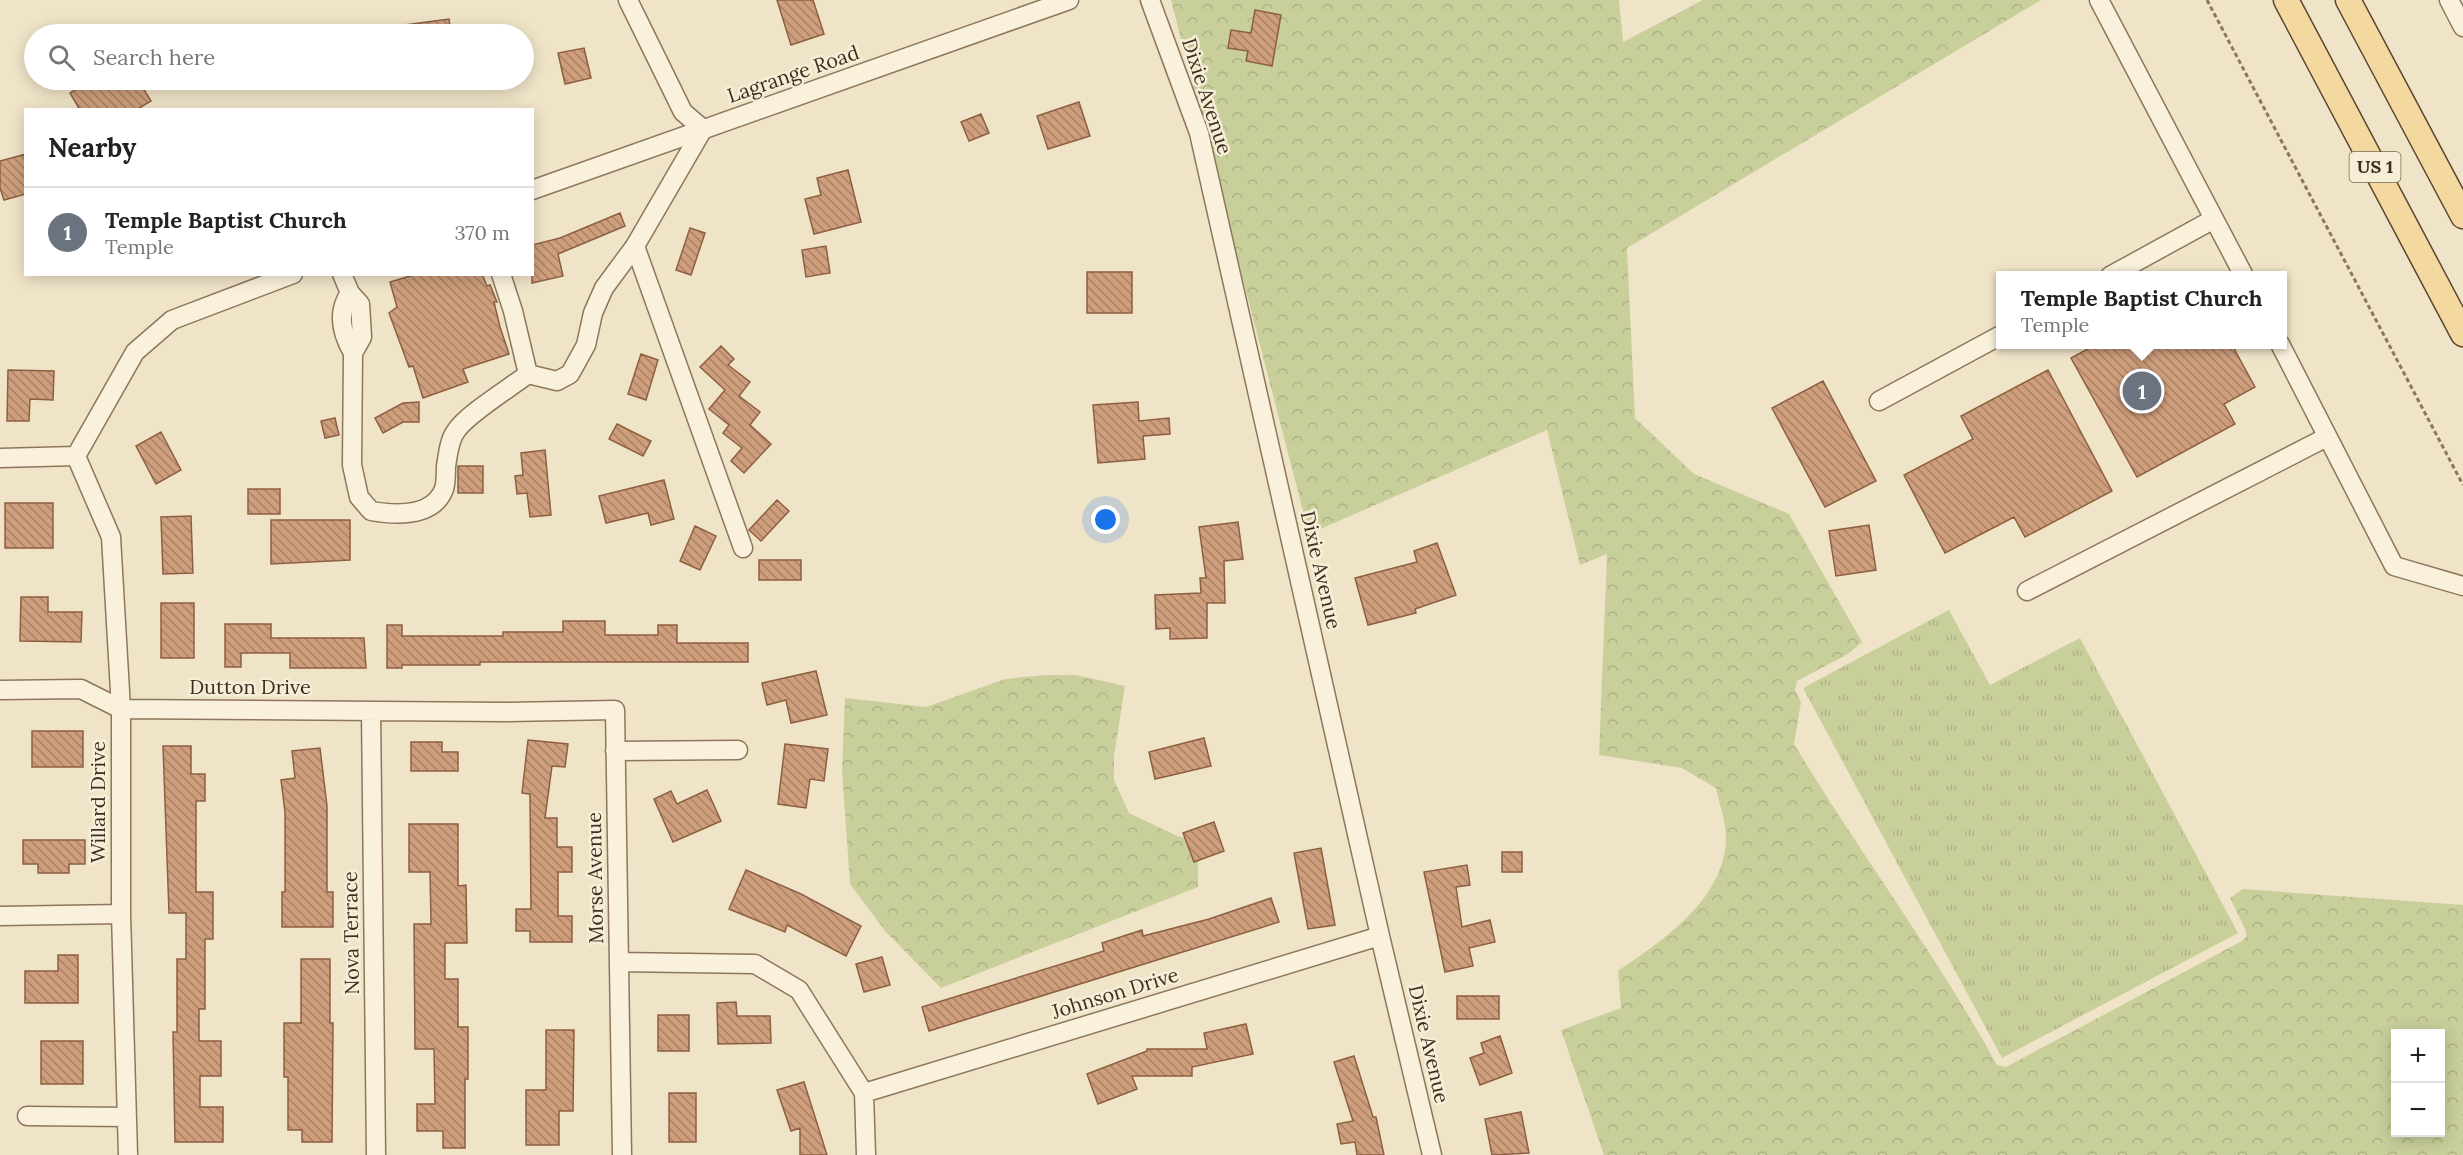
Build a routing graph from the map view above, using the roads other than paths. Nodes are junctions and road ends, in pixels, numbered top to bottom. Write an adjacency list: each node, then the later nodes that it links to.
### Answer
1 (628, 0): 9 (street)
2 (1069, 0): 9 (street, Lagrange Road)
3 (1150, 0): 38 (street, Dixie Avenue)
4 (2099, 0): 12 (street)
5 (2286, 0): 19 (main road, US 1)
6 (2348, 0): 11 (main road, US 1)
7 (2449, 0): 8 (street)
8 (2463, 27)
9 (703, 129): 10 (street, Lagrange Road); 13 (street)
10 (534, 189)
11 (2463, 216)
12 (2214, 219): 14 (street); 15 (street)
13 (635, 246): 22 (street); 27 (street)
14 (2119, 271)
15 (2241, 271)
16 (288, 276): 25 (street)
17 (343, 276): 22 (street)
18 (502, 276): 22 (street)
19 (2463, 334)
20 (1996, 338): 23 (street)
21 (2282, 349): 24 (street)
22 (528, 374)
23 (1879, 401)
24 (2327, 437): 28 (street); 29 (street)
25 (76, 456): 26 (street); 31 (street, Willard Drive)
26 (0, 458)
27 (743, 548)
28 (2463, 586)
29 (2027, 591)
30 (0, 690): 31 (street, Dutton Drive)
31 (121, 709): 32 (street, Dutton Drive); 36 (street, Willard Drive)
32 (371, 711): 33 (street, Dutton Drive); 44 (street, Nova Terrace)
33 (504, 712): 35 (street, Morse Avenue)
34 (738, 750): 35 (street)
35 (615, 751): 39 (street, Morse Avenue)
36 (121, 914): 37 (street); 42 (street, Willard Drive)
37 (0, 916)
38 (1380, 936): 40 (street, Johnson Drive); 47 (street, Dixie Avenue)
39 (620, 962): 40 (street); 45 (street, Morse Avenue)
40 (864, 1093): 46 (street)
41 (27, 1116): 42 (street)
42 (127, 1117): 43 (street, Willard Drive)
43 (128, 1155)
44 (376, 1155)
45 (622, 1155)
46 (866, 1155)
47 (1432, 1155)

